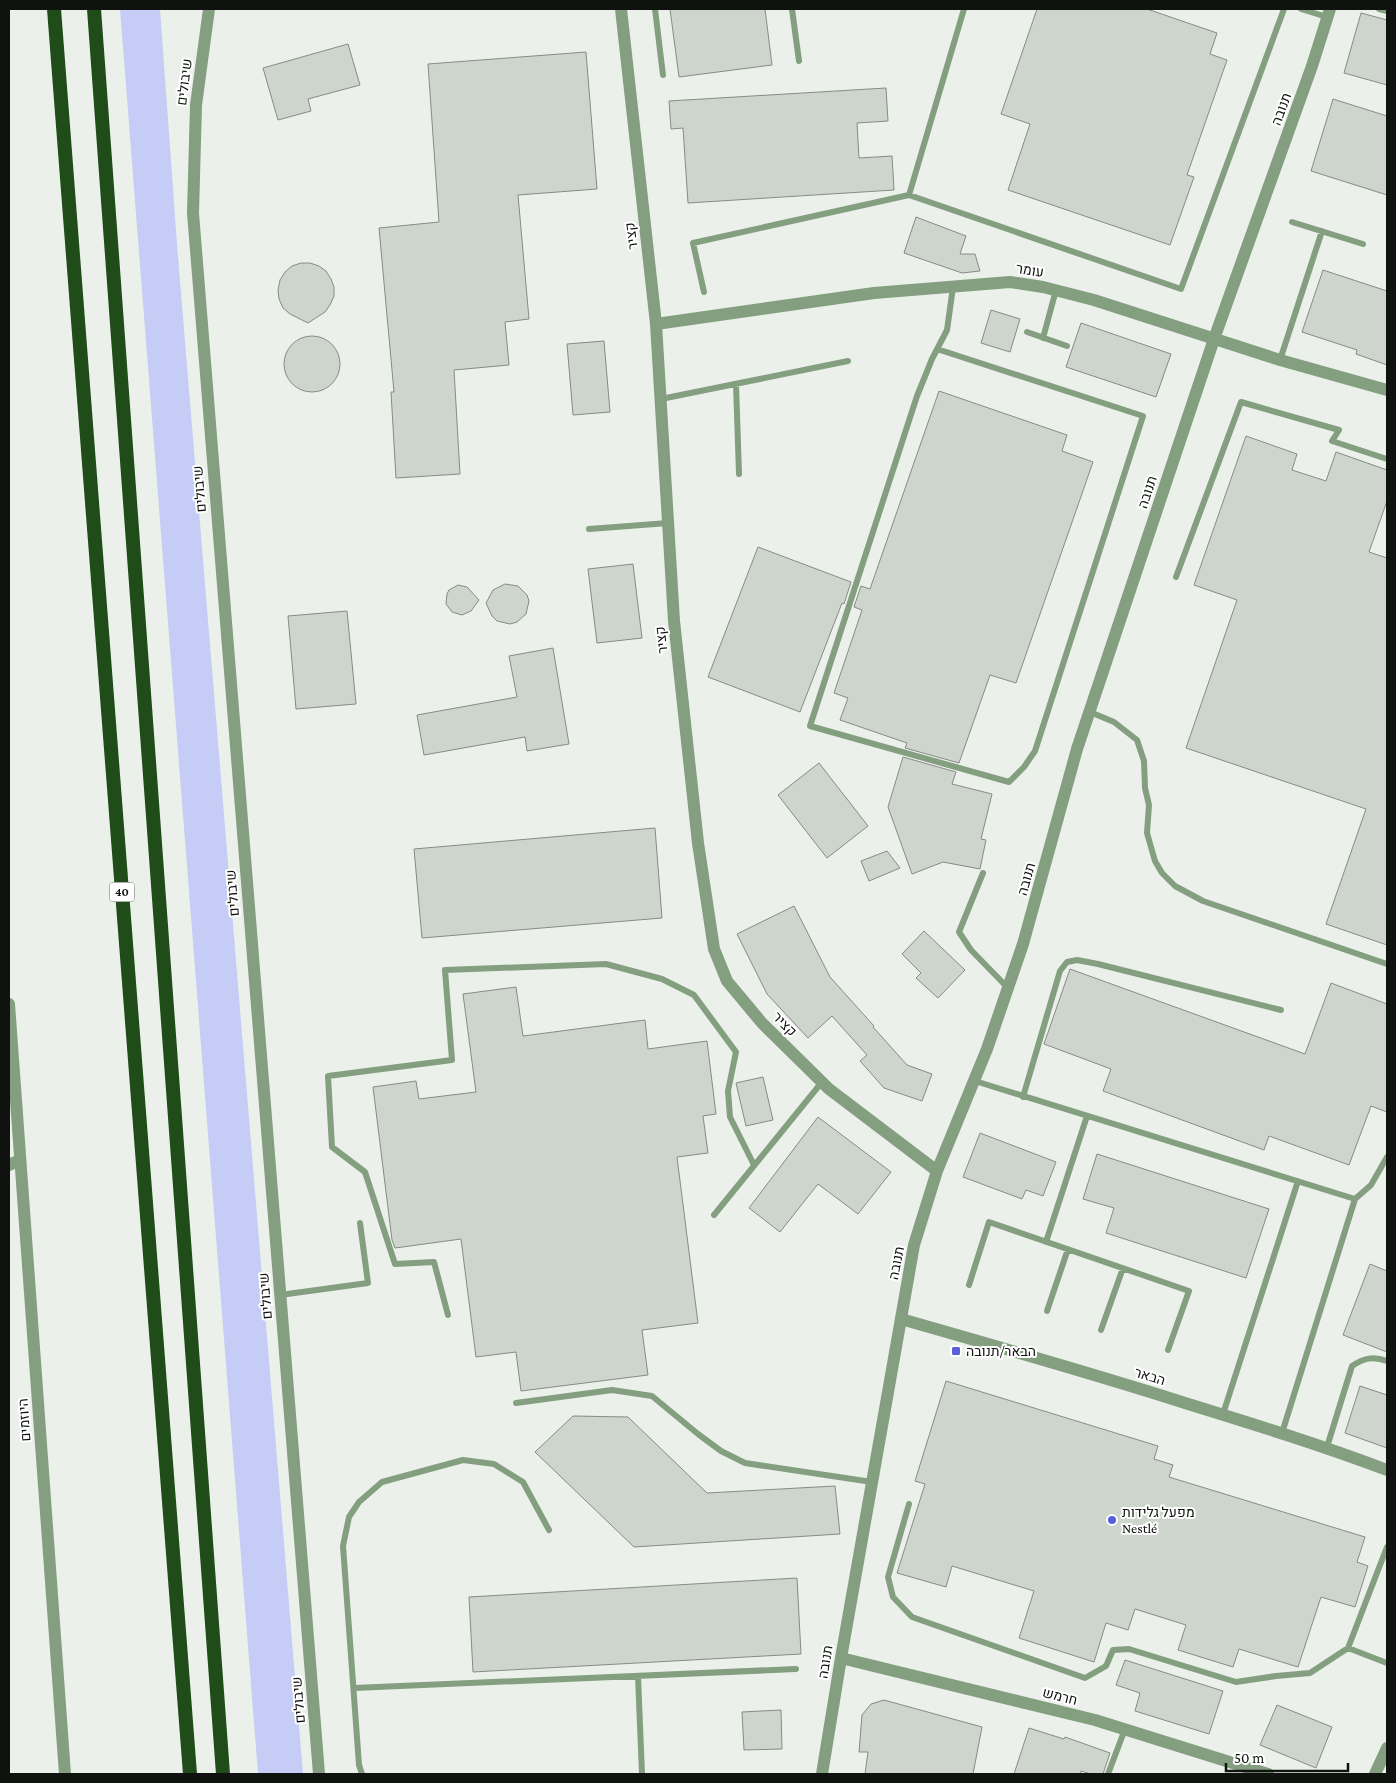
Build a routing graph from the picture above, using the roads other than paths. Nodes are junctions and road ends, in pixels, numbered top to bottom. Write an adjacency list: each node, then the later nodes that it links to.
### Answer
1 (54, 9): 85 (highway, 40)
2 (94, 9): 86 (highway)
3 (209, 9): 60 (street, שיבולים)
4 (621, 9): 22 (street, קציר)
5 (655, 9): 14 (lane)
6 (792, 9): 13 (lane)
7 (964, 9): 15 (lane)
8 (1284, 9): 15 (lane)
9 (1301, 9): 12 (lane)
10 (1379, 9): 11 (lane)
11 (1387, 11)
12 (1329, 13): 25 (street, תנובה)
13 (799, 61)
14 (663, 75)
15 (909, 195): 21 (lane)
16 (1292, 222): 17 (lane)
17 (1322, 231): 18 (lane); 28 (lane)
18 (1362, 244)
19 (953, 286): 20 (street, עומר); 22 (street, עומר); 27 (lane)
20 (1056, 290): 24 (lane); 25 (street, עומר)
21 (704, 292)
22 (656, 324): 32 (street, קציר)
23 (1026, 332): 24 (lane)
24 (1043, 338): 26 (lane)
25 (1214, 339): 28 (street, עומר); 38 (street, תנובה)
26 (1067, 346)
27 (937, 349): 27 (lane)
28 (1280, 360): 31 (street, עומר)
29 (848, 362): 30 (lane)
30 (736, 384): 32 (lane); 34 (lane)
31 (1387, 390)
32 (661, 400): 35 (street, קציר)
33 (1387, 459): 37 (lane)
34 (738, 474)
35 (668, 523): 36 (lane); 44 (street, קציר)
36 (589, 529)
37 (1176, 577)
38 (1090, 712): 40 (lane); 41 (street, תנובה)
39 (983, 873): 41 (lane)
40 (1387, 964)
41 (1008, 988): 45 (street, תנובה)
42 (9, 1004): 49 (street, היוזמים)
43 (1282, 1010): 46 (lane)
44 (822, 1082): 50 (lane); 51 (street, קציר)
45 (975, 1082): 46 (lane); 51 (street, תנובה)
46 (1023, 1097): 47 (lane)
47 (1087, 1116): 52 (lane); 56 (lane)
48 (1387, 1158): 53 (lane)
49 (13, 1160): 84 (street, היוזמים)
50 (754, 1166): 54 (lane); 62 (lane)
51 (937, 1171): 63 (street, תנובה)
52 (1298, 1181): 53 (lane); 68 (lane)
53 (1355, 1199): 69 (lane)
54 (714, 1215)
55 (360, 1223): 60 (lane)
56 (1046, 1242): 57 (lane); 59 (lane)
57 (1068, 1249): 58 (lane); 61 (lane)
58 (1123, 1268): 64 (lane); 65 (lane)
59 (969, 1285)
60 (280, 1295): 87 (street, שיבולים)
61 (1047, 1311)
62 (448, 1315)
63 (901, 1319): 68 (street, הבאר); 72 (street, תנובה)
64 (1101, 1330)
65 (1168, 1350)
66 (1387, 1361): 70 (lane)
67 (516, 1403): 72 (lane)
68 (1222, 1414): 69 (street, הבאר)
69 (1282, 1433): 70 (street, הבאר)
70 (1327, 1447): 71 (street, הבאר)
71 (1387, 1470)
72 (872, 1482): 77 (street, תנובה)
73 (908, 1504): 76 (lane)
74 (549, 1530): 81 (lane)
75 (1387, 1547): 76 (lane)
76 (1348, 1648): 78 (lane)
77 (841, 1658): 82 (street, חרמש); 90 (street, תנובה)
78 (1387, 1663)
79 (796, 1669): 80 (lane)
80 (638, 1676): 81 (lane); 89 (lane)
81 (354, 1688): 88 (lane)
82 (1125, 1730): 91 (lane); 92 (street, חרמש)
83 (1387, 1748): 93 (street)
84 (65, 1774)
85 (190, 1774)
86 (223, 1774)
87 (319, 1774)
88 (362, 1774)
89 (642, 1774)
90 (822, 1774)
91 (1108, 1774)
92 (1268, 1774)
93 (1375, 1774)

